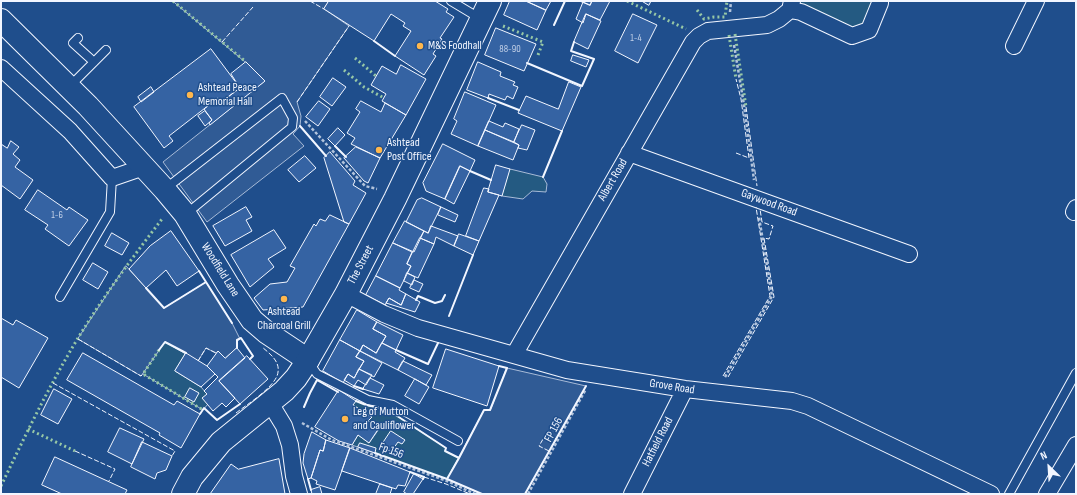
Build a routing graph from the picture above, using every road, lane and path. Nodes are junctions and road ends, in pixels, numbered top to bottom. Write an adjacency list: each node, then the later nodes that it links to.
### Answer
1 (451, 1): 5 (lane)
2 (880, 1): 4 (street)
3 (1036, 1): 8 (street)
4 (791, 6): 14 (street, Albert Road)
5 (486, 10): 18 (main road, The Street)
6 (1, 20): 12 (main road, Woodfield Lane)
7 (78, 38): 10 (lane)
8 (1014, 46)
9 (106, 50): 10 (lane)
10 (94, 62): 12 (lane)
11 (1, 68): 16 (street)
12 (69, 88): 15 (main road, Woodfield Lane)
13 (293, 118): 17 (lane); 18 (path); 19 (lane)
14 (629, 153): 20 (street, Gaywood Road); 23 (street, Albert Road)
15 (144, 168): 16 (street); 17 (main road, Woodfield Lane)
16 (112, 178): 22 (lane)
17 (165, 190): 19 (main road, Woodfield Lane)
18 (395, 199): 21 (main road, The Street)
19 (185, 214): 24 (main road, Woodfield Lane)
20 (909, 254)
21 (346, 294): 23 (street, Grove Road); 24 (main road, The Street)
22 (60, 296)
23 (514, 355): 26 (street, Grove Road)
24 (308, 360): 28 (main road, The Street); 30 (lane)
25 (1076, 373): 38 (lane)
26 (594, 374): 27 (street, Grove Road); 35 (path, FP 156)
27 (685, 389): 36 (street, Hatfield Road); 37 (street, Grove Road)
28 (270, 403): 32 (main road, The Street); 33 (street)
29 (302, 423): 34 (path, Fp 156)
30 (458, 442)
31 (1076, 445): 39 (street)
32 (183, 494)
33 (299, 494)
34 (475, 494)
35 (528, 494)
36 (632, 494)
37 (991, 494)
38 (1009, 494)
39 (1047, 494)

